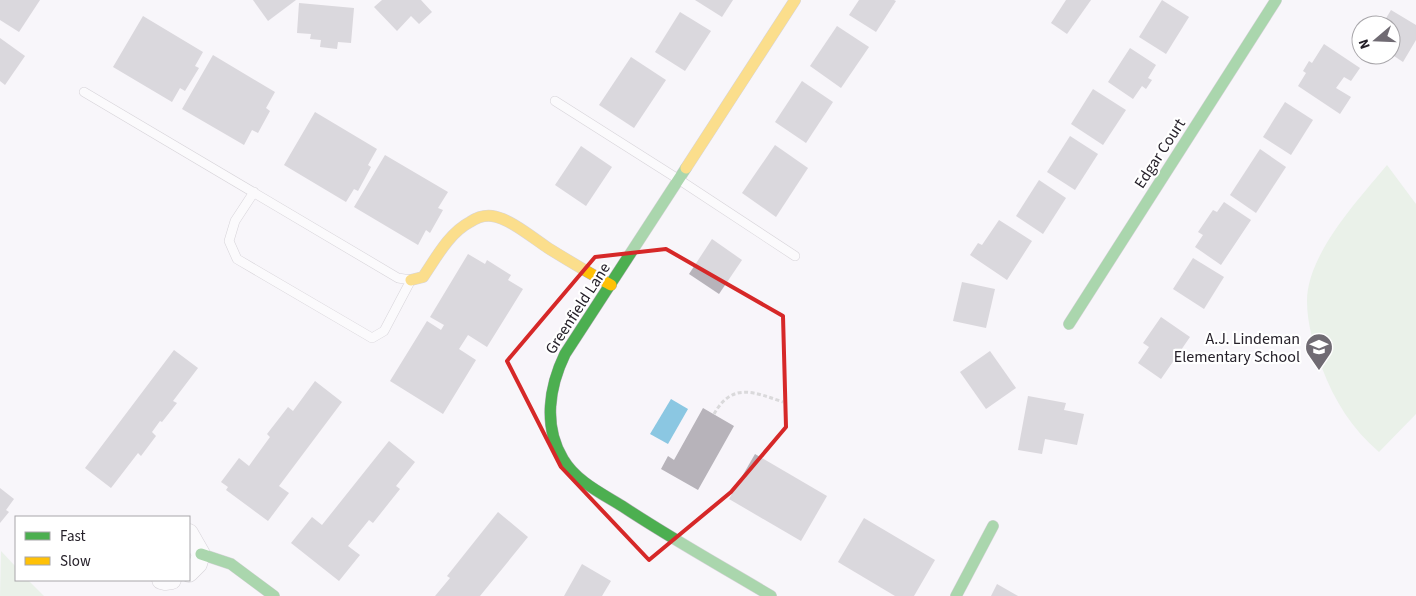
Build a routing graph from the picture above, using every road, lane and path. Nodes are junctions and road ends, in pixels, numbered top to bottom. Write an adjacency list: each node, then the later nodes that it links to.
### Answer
1 (795, 0): 5 (street, Greenfield Lane)
2 (1276, 0): 10 (street, Edgar Court)
3 (84, 92): 6 (lane)
4 (555, 101): 5 (lane)
5 (678, 179): 7 (lane); 9 (street, Greenfield Lane)
6 (254, 192): 8 (lane); 8 (lane)
7 (795, 256)
8 (412, 280): 9 (street)
9 (611, 285): 18 (street, Greenfield Lane)
10 (1069, 324)
11 (783, 402): 12 (path)
12 (714, 414)
13 (993, 526): 19 (street)
14 (190, 535): 15 (street)
15 (201, 554): 16 (street); 17 (street)
16 (190, 572)
17 (274, 596)
18 (771, 596)
19 (956, 596)

